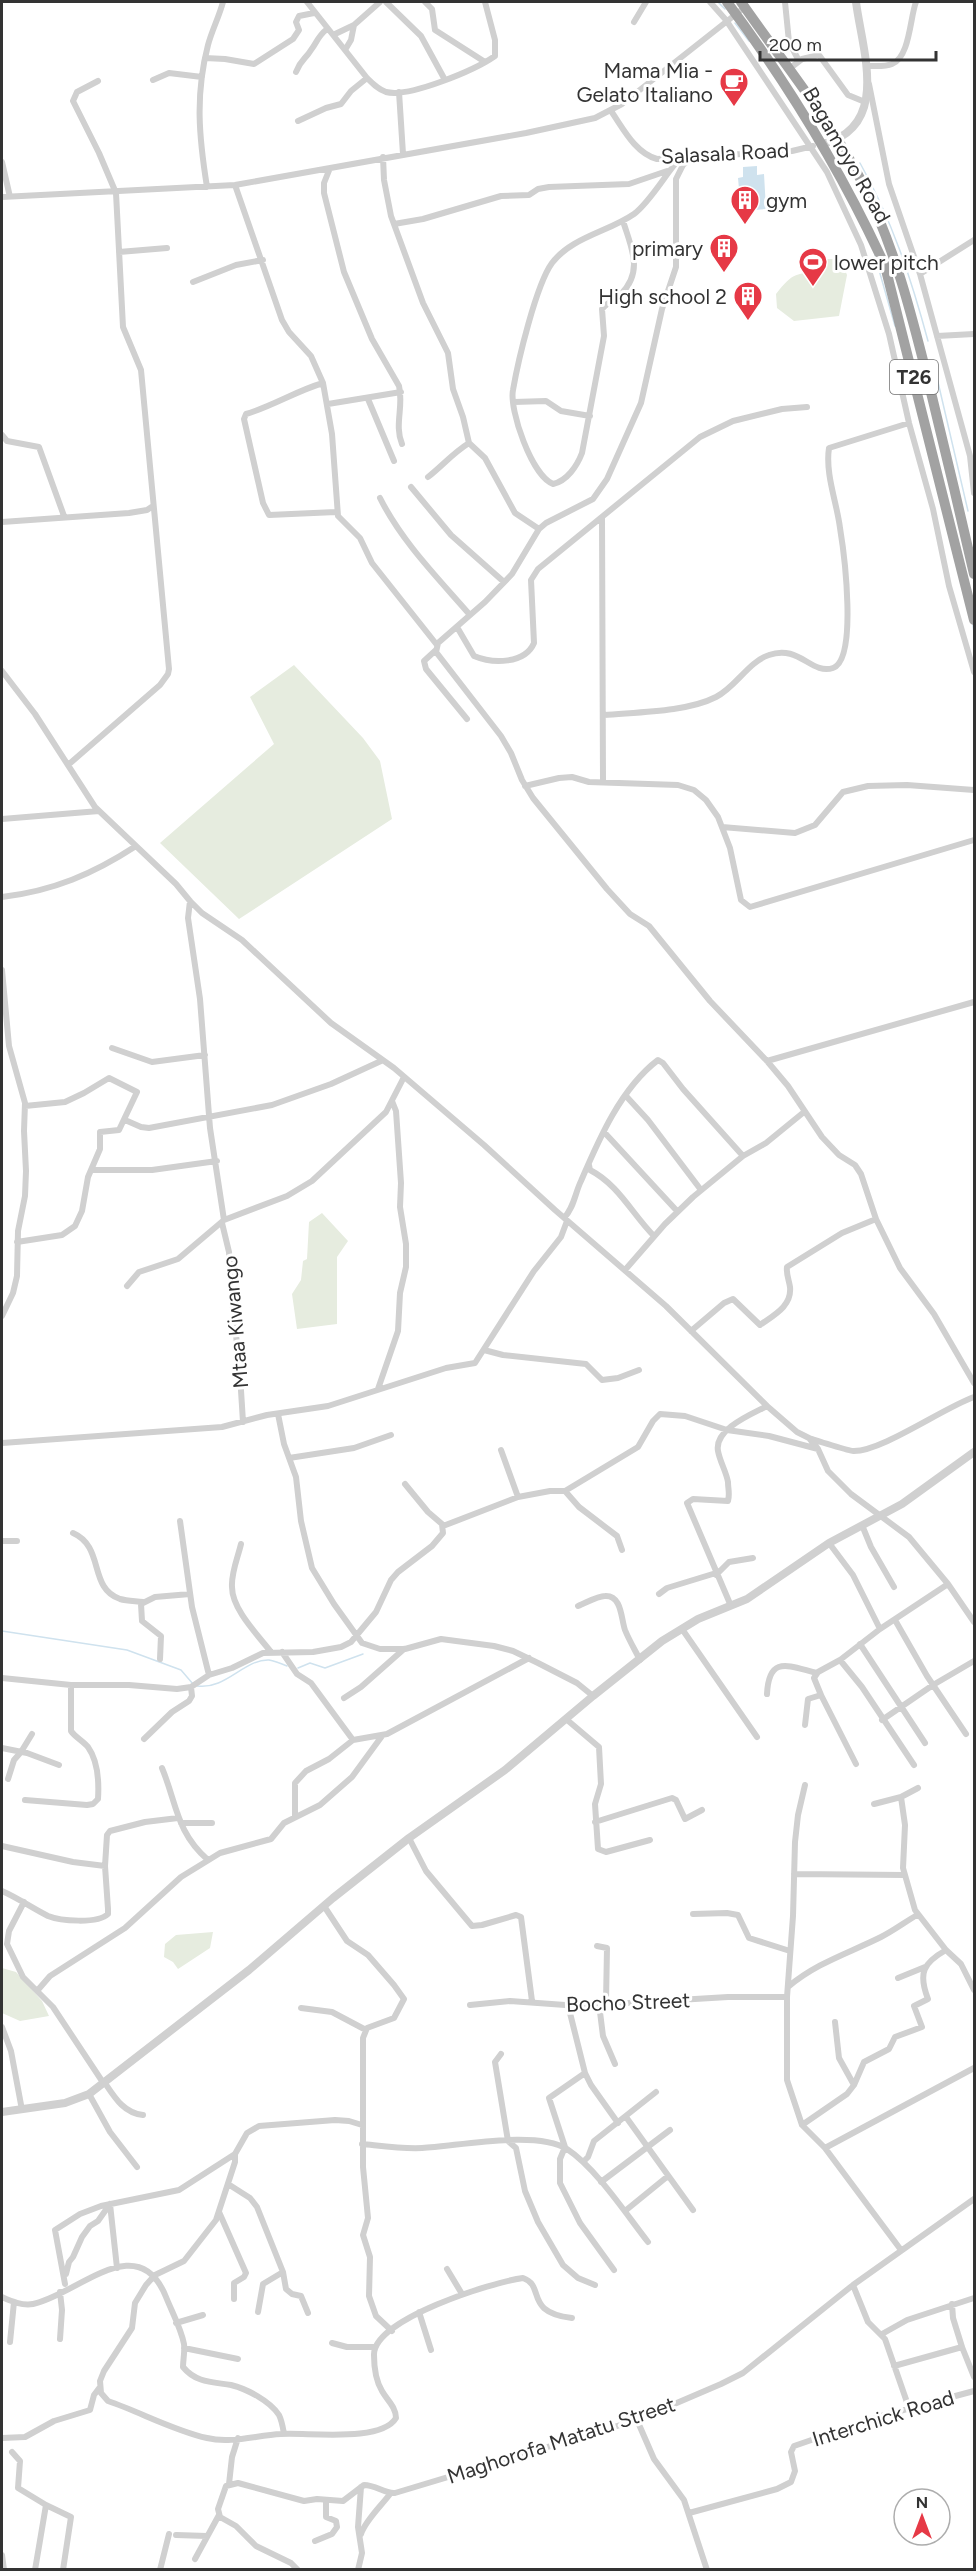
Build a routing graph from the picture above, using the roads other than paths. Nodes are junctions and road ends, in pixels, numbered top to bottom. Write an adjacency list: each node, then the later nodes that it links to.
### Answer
1 (223, 2): 21 (street)
2 (307, 2): 14 (street)
3 (380, 2): 17 (street)
4 (386, 2): 30 (street)
5 (425, 2): 23 (street)
6 (485, 2): 23 (street)
7 (646, 2): 16 (street)
8 (710, 2): 15 (street)
9 (727, 2): 13 (highway, Bagamoyo Road / T26)
10 (785, 2): 22 (street)
11 (856, 2): 24 (street)
12 (916, 2): 24 (street)
13 (740, 7): 15 (street); 25 (highway, Bagamoyo Road / T26); 38 (highway, Bagamoyo Road / T26)
14 (314, 13): 18 (street); 21 (street)
15 (726, 20): 35 (street); 39 (street)
16 (634, 22)
17 (354, 25): 19 (street); 20 (street)
18 (327, 29): 19 (street); 26 (street)
19 (333, 35): 20 (street)
20 (345, 50): 28 (street)
21 (205, 58): 27 (street)
22 (799, 61): 25 (street); 34 (street)
23 (485, 62): 30 (street)
24 (868, 66): 31 (street)
25 (789, 69): 37 (highway, Bagamoyo Road / T26)
26 (296, 72)
27 (202, 77): 29 (street); 48 (street)
28 (367, 78): 33 (street); 36 (street)
29 (153, 80)
30 (446, 80): 33 (street)
31 (868, 80): 34 (street); 58 (street)
32 (98, 81): 49 (street)
33 (399, 92): 40 (street)
34 (865, 102): 37 (street)
35 (611, 111): 40 (street); 42 (street, Salasala Road)
36 (298, 121)
37 (837, 140): 38 (street); 84 (highway, Bagamoyo Road / T26)
38 (823, 144): 39 (street, Salasala Road); 87 (highway, Bagamoyo Road / T26)
39 (811, 147): 41 (street, Salasala Road); 69 (street)
40 (403, 154): 43 (street)
41 (694, 156): 42 (street, Salasala Road); 83 (street)
42 (681, 157): 46 (street)
43 (383, 158): 45 (street); 53 (street)
44 (2, 162): 51 (street)
45 (330, 168): 47 (street); 63 (street)
46 (668, 171): 52 (street); 53 (street)
47 (235, 185): 48 (street); 57 (street)
48 (207, 187): 49 (street)
49 (116, 193): 51 (street); 56 (street)
50 (2, 197): 51 (street)
51 (10, 197)
52 (623, 221): 65 (street); 68 (street)
53 (394, 224): 71 (street)
54 (975, 240): 58 (street)
55 (167, 248): 56 (street)
56 (119, 252): 78 (street)
57 (263, 260): 59 (street); 62 (street)
58 (920, 274): 61 (street)
59 (193, 282)
60 (975, 334): 61 (street)
61 (937, 336): 76 (street)
62 (323, 383): 66 (street); 79 (street)
63 (401, 392): 64 (street); 72 (street)
64 (368, 399): 66 (street); 73 (street)
65 (514, 402): 68 (street); 68 (street)
66 (328, 404): 79 (street)
67 (807, 408): 81 (street)
68 (590, 416)
69 (909, 423): 91 (street); 92 (street)
70 (2, 435): 80 (street)
71 (469, 443): 74 (street); 83 (street)
72 (402, 444)
73 (394, 461)
74 (428, 477)
75 (411, 487): 85 (street)
76 (975, 493)
77 (380, 498): 86 (street)
78 (153, 506): 80 (street); 94 (street)
79 (336, 512): 89 (street)
80 (64, 516): 82 (street)
81 (602, 518): 88 (street); 92 (street)
82 (2, 522)
83 (539, 529): 85 (street)
84 (975, 574)
85 (504, 582): 86 (street)
86 (470, 615): 88 (street)
87 (975, 620)
88 (457, 627): 89 (street)
89 (436, 648): 93 (street); 96 (street)
90 (2, 671): 94 (street)
91 (975, 672)
92 (604, 715): 95 (street)
93 (467, 719)
94 (68, 765): 98 (street)
95 (603, 782): 96 (street); 100 (street)
96 (525, 786): 110 (street)
97 (975, 790): 100 (street)
98 (99, 811): 99 (street); 102 (street)
99 (2, 819)
100 (722, 827): 101 (street)
101 (975, 840)
102 (136, 846): 103 (street); 104 (street)
103 (2, 897)
104 (190, 902): 108 (street, Mtaa Kiwango); 109 (street)
105 (2, 970): 114 (street)
106 (975, 1002): 110 (street)
107 (112, 1048): 108 (street)
108 (205, 1054): 116 (street, Mtaa Kiwango)
109 (381, 1061): 111 (street); 116 (street)
110 (767, 1061): 115 (street)
111 (404, 1077): 113 (street); 126 (street)
112 (626, 1096): 118 (street); 119 (street); 123 (street)
113 (392, 1101): 127 (street); 137 (street)
114 (25, 1106): 117 (street); 129 (street)
115 (804, 1112): 119 (street); 125 (street)
116 (210, 1117): 117 (street); 120 (street, Mtaa Kiwango)
117 (124, 1120): 122 (street)
118 (604, 1132): 121 (street); 124 (street)
119 (743, 1156): 123 (street)
120 (217, 1161): 122 (street); 127 (street, Mtaa Kiwango)
121 (589, 1165): 126 (street); 128 (street)
122 (91, 1170): 129 (street)
123 (701, 1190): 124 (street)
124 (677, 1211): 128 (street)
125 (876, 1219): 133 (street); 136 (street)
126 (566, 1220): 130 (street); 134 (street)
127 (223, 1221): 131 (street); 141 (street, Mtaa Kiwango)
128 (654, 1236): 130 (street)
129 (17, 1242): 132 (street)
130 (625, 1270): 133 (street)
131 (127, 1286)
132 (2, 1316)
133 (691, 1331): 139 (street)
134 (484, 1350): 135 (street); 137 (street)
135 (639, 1370)
136 (975, 1383)
137 (378, 1389): 140 (street)
138 (975, 1396): 144 (street)
139 (767, 1406): 142 (street); 144 (street)
140 (279, 1413): 141 (street); 149 (street)
141 (243, 1422): 145 (street)
142 (727, 1430): 146 (street); 151 (street); 164 (street)
143 (392, 1435): 149 (street)
144 (809, 1438): 146 (street)
145 (2, 1443)
146 (818, 1449): 153 (street)
147 (501, 1450): 152 (street)
148 (975, 1452): 153 (street)
149 (289, 1458): 176 (street)
150 (405, 1484): 156 (street)
151 (565, 1491): 152 (street); 162 (street)
152 (518, 1497): 156 (street)
153 (878, 1515): 155 (street); 165 (street)
154 (180, 1521): 167 (street)
155 (862, 1525): 160 (street); 166 (street)
156 (443, 1526): 176 (street)
157 (73, 1533): 169 (street)
158 (2, 1541): 159 (street)
159 (17, 1541)
160 (830, 1543): 171 (street); 175 (street)
161 (241, 1544): 179 (street)
162 (622, 1550)
163 (753, 1558): 164 (street)
164 (716, 1574): 168 (street); 171 (street)
165 (948, 1584): 172 (street); 173 (street)
166 (894, 1587)
167 (190, 1594): 169 (street); 187 (street)
168 (659, 1594)
169 (143, 1602): 182 (street)
170 (578, 1606): 183 (street)
171 (731, 1606): 174 (street)
172 (895, 1620): 175 (street); 190 (street)
173 (975, 1622)
174 (682, 1629): 183 (street); 203 (street)
175 (880, 1629): 177 (street)
176 (356, 1637): 178 (street); 180 (street)
177 (860, 1644): 184 (street); 196 (street)
178 (405, 1649): 181 (street); 195 (street)
179 (271, 1652): 180 (street); 187 (street)
180 (282, 1652): 205 (street)
181 (529, 1658): 194 (street); 202 (street)
182 (160, 1659)
183 (640, 1660): 194 (street)
184 (840, 1660): 186 (street); 198 (street)
185 (975, 1661): 190 (street)
186 (817, 1672): 192 (street); 193 (street)
187 (208, 1675): 191 (street)
188 (2, 1678): 189 (street)
189 (71, 1685): 191 (street); 217 (street)
190 (933, 1685): 196 (street); 201 (street)
191 (191, 1688): 204 (street)
192 (767, 1694)
193 (821, 1695): 199 (street); 209 (street)
194 (593, 1696): 197 (street)
195 (344, 1698)
196 (902, 1708): 198 (street); 206 (street)
197 (566, 1719): 222 (street); 224 (street)
198 (882, 1720): 211 (street)
199 (805, 1725)
200 (32, 1734): 208 (street)
201 (966, 1734)
202 (382, 1736): 205 (street); 220 (street)
203 (757, 1737)
204 (144, 1739)
205 (353, 1740): 220 (street)
206 (925, 1743)
207 (2, 1748): 208 (street)
208 (21, 1752): 210 (street); 213 (street)
209 (856, 1764)
210 (59, 1765)
211 (914, 1765)
212 (162, 1768): 221 (street)
213 (8, 1779)
214 (805, 1785): 229 (street)
215 (918, 1788): 216 (street)
216 (902, 1797): 218 (street); 230 (street)
217 (25, 1800)
218 (874, 1804)
219 (702, 1810): 222 (street)
220 (295, 1817): 227 (street)
221 (179, 1820): 223 (street); 227 (street); 228 (street)
222 (595, 1822): 225 (street)
223 (212, 1823)
224 (409, 1838): 233 (street); 245 (street)
225 (650, 1840)
226 (2, 1846): 228 (street)
227 (208, 1860): 243 (street)
228 (105, 1866): 232 (street)
229 (794, 1874): 230 (street); 238 (street)
230 (905, 1875): 235 (street)
231 (2, 1891): 232 (street)
232 (24, 1902): 243 (street)
233 (324, 1906): 252 (street); 257 (street)
234 (693, 1914): 238 (street)
235 (917, 1915): 237 (street); 241 (street)
236 (597, 1946): 246 (street)
237 (946, 1950): 239 (street); 242 (street)
238 (790, 1951): 241 (street)
239 (925, 1967): 240 (street); 258 (street)
240 (898, 1978)
241 (788, 1987): 244 (street)
242 (975, 1990)
243 (37, 1991): 257 (street)
244 (787, 1997): 246 (street, Bocho Street); 267 (street)
245 (532, 2001): 247 (street, Bocho Street); 248 (street, Bocho Street)
246 (603, 2003): 248 (street, Bocho Street); 254 (street)
247 (470, 2005)
248 (568, 2006): 256 (street)
249 (301, 2008): 252 (street)
250 (835, 2022): 258 (street)
251 (2, 2027): 261 (street)
252 (366, 2030): 266 (street)
253 (501, 2054): 269 (street)
254 (615, 2064)
255 (975, 2068): 273 (street)
256 (585, 2073): 265 (street); 272 (street)
257 (104, 2084): 260 (street); 263 (street)
258 (854, 2085): 267 (street)
259 (656, 2092): 264 (street)
260 (89, 2094): 261 (street); 276 (street)
261 (22, 2110): 262 (street)
262 (2, 2112)
263 (143, 2115)
264 (626, 2118): 265 (street); 271 (street)
265 (618, 2123): 275 (street)
266 (362, 2125): 270 (street); 274 (street)
267 (802, 2125): 273 (street)
268 (670, 2130): 271 (street)
269 (508, 2141): 270 (street); 272 (street); 292 (street)
270 (362, 2144): 308 (street)
271 (648, 2146): 277 (street); 278 (street)
272 (564, 2147): 275 (street); 289 (street)
273 (825, 2148): 286 (street)
274 (235, 2154): 279 (street); 281 (street)
275 (582, 2163): 278 (street)
276 (137, 2167)
277 (668, 2176): 282 (street); 283 (street)
278 (601, 2182): 283 (street)
279 (228, 2184): 284 (street); 290 (street)
280 (975, 2199): 286 (street, Maghorofa Matatu Street)
281 (110, 2203): 287 (street); 294 (street); 294 (street)
282 (693, 2210)
283 (625, 2211): 285 (street)
284 (219, 2212): 291 (street); 299 (street)
285 (648, 2242)
286 (901, 2250): 293 (street, Maghorofa Matatu Street)
287 (117, 2268): 291 (street); 294 (street)
288 (447, 2269): 296 (street)
289 (614, 2270)
290 (283, 2272): 302 (street); 303 (street)
291 (155, 2275): 307 (street); 320 (street)
292 (595, 2285)
293 (853, 2285): 309 (street); 323 (street, Maghorofa Matatu Street)
294 (68, 2286): 295 (street)
295 (60, 2292): 300 (street); 310 (street)
296 (462, 2294): 304 (street); 306 (street)
297 (2, 2297): 300 (street)
298 (975, 2298): 301 (street)
299 (234, 2299)
300 (14, 2302): 311 (street)
301 (952, 2304): 309 (street); 314 (street)
302 (258, 2312)
303 (308, 2313)
304 (419, 2313): 308 (street); 316 (street)
305 (203, 2315): 307 (street)
306 (572, 2318)
307 (176, 2323): 315 (street)
308 (392, 2331): 313 (street)
309 (882, 2334): 318 (street)
310 (60, 2339)
311 (10, 2342)
312 (332, 2343): 313 (street)
313 (375, 2347): 324 (street)
314 (962, 2347): 318 (street); 319 (street)
315 (184, 2348): 317 (street); 324 (street)
316 (431, 2350)
317 (238, 2360)
318 (894, 2366): 322 (street)
319 (975, 2377)
320 (100, 2388): 325 (street); 326 (street)
321 (975, 2391): 322 (street, Interchick Road)
322 (909, 2408): 333 (street, Interchick Road)
323 (637, 2420): 330 (street, Maghorofa Matatu Street); 333 (street)
324 (284, 2434): 326 (street)
325 (2, 2438)
326 (238, 2438): 328 (street)
327 (12, 2452): 332 (street)
328 (229, 2484): 331 (street); 334 (street)
329 (361, 2487): 330 (street); 331 (street); 336 (street)
330 (390, 2494): 336 (street)
331 (326, 2501): 337 (street)
332 (46, 2505): 341 (street); 342 (street)
333 (689, 2513): 346 (street)
334 (219, 2515): 335 (street); 344 (street)
335 (207, 2536): 339 (street); 343 (street)
336 (359, 2539): 345 (street)
337 (315, 2541)
338 (2, 2555): 340 (street)
339 (195, 2559)
340 (4, 2570)
341 (35, 2570)
342 (63, 2570)
343 (160, 2570)
344 (298, 2570)
345 (358, 2570)
346 (707, 2570)

